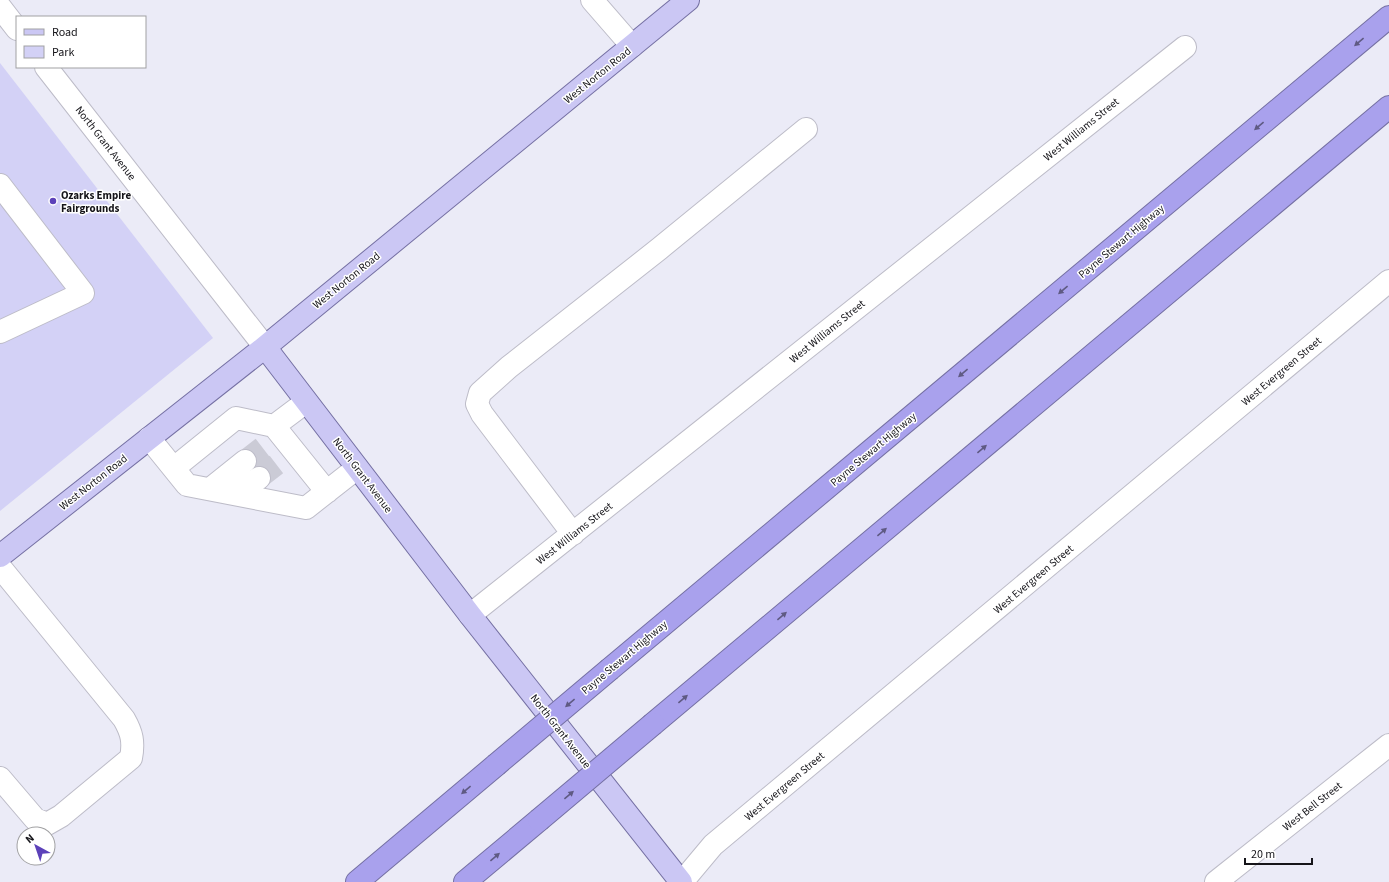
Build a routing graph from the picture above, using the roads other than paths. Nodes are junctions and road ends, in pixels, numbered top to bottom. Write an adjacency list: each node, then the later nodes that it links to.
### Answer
1 (592, 0): 6 (street)
2 (688, 0): 6 (main road, West Norton Road)
3 (0, 7): 5 (street)
4 (1389, 17): 31 (highway, Payne Stewart Highway, one-way to 31, bridge)
5 (16, 28)
6 (632, 46): 14 (main road, West Norton Road)
7 (1184, 47): 25 (street, West Williams Street)
8 (47, 68): 14 (street, North Grant Avenue)
9 (1389, 107): 32 (highway, one-way to 9, bridge)
10 (806, 129): 25 (street)
11 (0, 185): 13 (street)
12 (1389, 281): 33 (street, West Evergreen Street)
13 (0, 332)
14 (265, 347): 15 (main road, North Grant Avenue); 17 (main road, West Norton Road)
15 (306, 402): 16 (street); 20 (main road, North Grant Avenue)
16 (274, 434): 19 (street); 23 (street)
17 (149, 438): 19 (street); 26 (main road, West Norton Road)
18 (245, 461): 22 (street)
19 (174, 468): 22 (street)
20 (357, 468): 23 (street); 28 (main road, North Grant Avenue)
21 (259, 478): 24 (street)
22 (210, 489): 24 (street)
23 (327, 492): 24 (street)
24 (238, 494)
25 (573, 534): 28 (street, West Williams Street)
26 (0, 556)
27 (0, 567): 30 (street)
28 (470, 615): 33 (main road, North Grant Avenue)
29 (1389, 745): 34 (street, West Bell Street)
30 (0, 778)
31 (357, 882)
32 (465, 882)
33 (681, 882)
34 (1216, 882)

